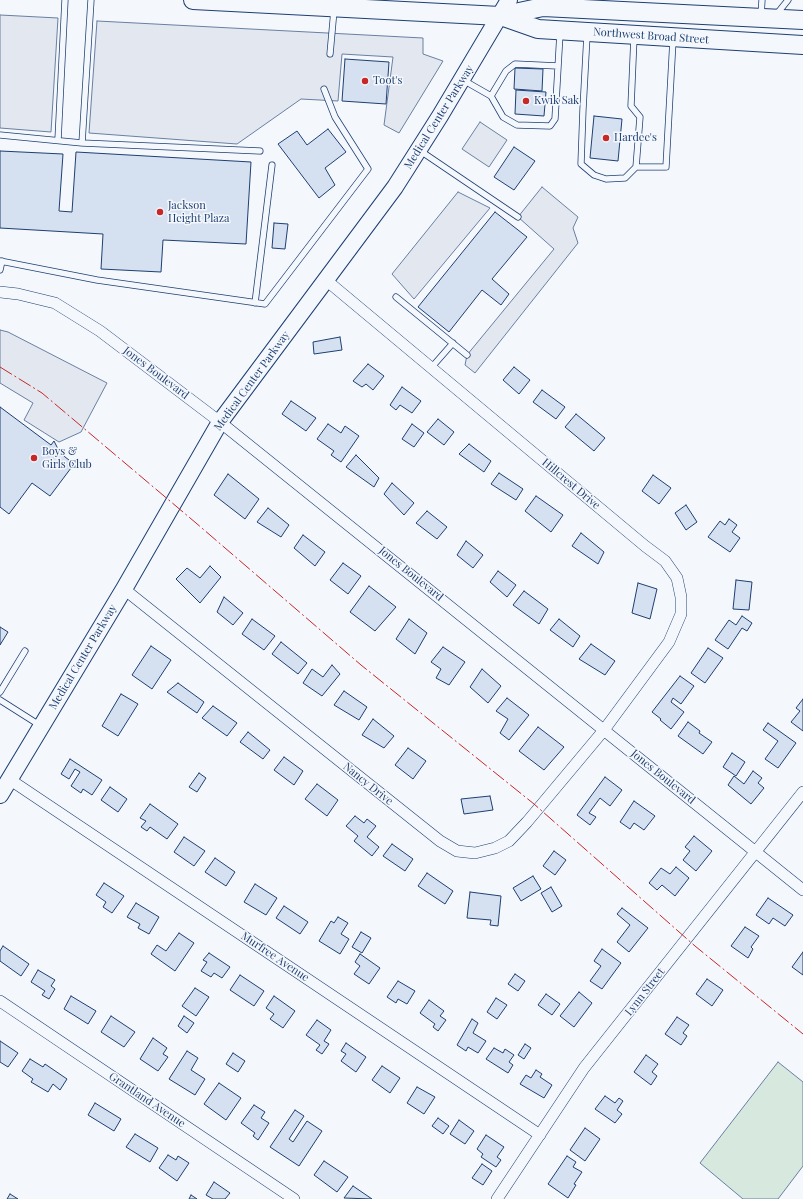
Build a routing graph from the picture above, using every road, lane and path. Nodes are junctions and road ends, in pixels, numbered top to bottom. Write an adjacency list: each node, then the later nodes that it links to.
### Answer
1 (65, 0): 23 (lane)
2 (91, 0): 24 (lane)
3 (193, 0): 4 (main road, Northwest Broad Street)
4 (196, 0): 7 (main road, Northwest Broad Street)
5 (509, 0): 10 (main road, Medical Center Parkway)
6 (788, 0): 9 (lane)
7 (232, 1): 8 (main road, Northwest Broad Street)
8 (339, 5): 10 (main road, Northwest Broad Street); 17 (lane)
9 (765, 12): 10 (main road, Northwest Broad Street); 11 (main road, Northwest Broad Street)
10 (500, 16): 12 (main road, Northwest Broad Street); 19 (main road, Medical Center Parkway)
11 (803, 20)
12 (560, 30): 13 (main road, Northwest Broad Street); 18 (lane)
13 (588, 32): 14 (main road, Northwest Broad Street); 28 (lane)
14 (635, 35): 15 (main road, Northwest Broad Street); 28 (lane)
15 (673, 37): 16 (main road, Northwest Broad Street); 28 (lane)
16 (803, 45)
17 (330, 54)
18 (558, 66): 21 (lane); 21 (lane)
19 (463, 80): 21 (lane); 25 (main road, Medical Center Parkway)
20 (324, 89): 35 (lane)
21 (491, 96)
22 (0, 135): 23 (lane)
23 (58, 140): 24 (lane)
24 (82, 143): 26 (lane)
25 (419, 149): 29 (lane); 32 (main road, Medical Center Parkway)
26 (260, 151)
27 (272, 165): 35 (lane)
28 (636, 167)
29 (518, 217)
30 (1, 261): 31 (lane); 35 (lane)
31 (0, 270)
32 (326, 280): 38 (street, Hillcrest Drive); 39 (main road, Medical Center Parkway)
33 (0, 292): 39 (street, Jones Boulevard)
34 (396, 296): 36 (lane)
35 (255, 303)
36 (453, 343): 37 (lane); 38 (lane)
37 (467, 355)
38 (431, 368): 45 (street, Hillcrest Drive)
39 (220, 422): 40 (main road, Medical Center Parkway); 45 (street, Jones Boulevard)
40 (124, 589): 44 (main road, Medical Center Parkway); 45 (street, Nancy Drive)
41 (25, 651): 42 (lane)
42 (0, 692)
43 (0, 700): 44 (lane)
44 (41, 726): 46 (main road, Medical Center Parkway)
45 (604, 730): 49 (street, Jones Boulevard)
46 (9, 779): 48 (main road, Medical Center Parkway); 52 (street, Murfree Avenue)
47 (803, 792): 49 (street, Lynn Street)
48 (0, 795)
49 (756, 852): 50 (street, Jones Boulevard); 52 (street, Lynn Street)
50 (803, 890)
51 (0, 1001): 53 (street, Grantland Avenue)
52 (540, 1135): 54 (street, Lynn Street)
53 (294, 1199)
54 (497, 1199)

